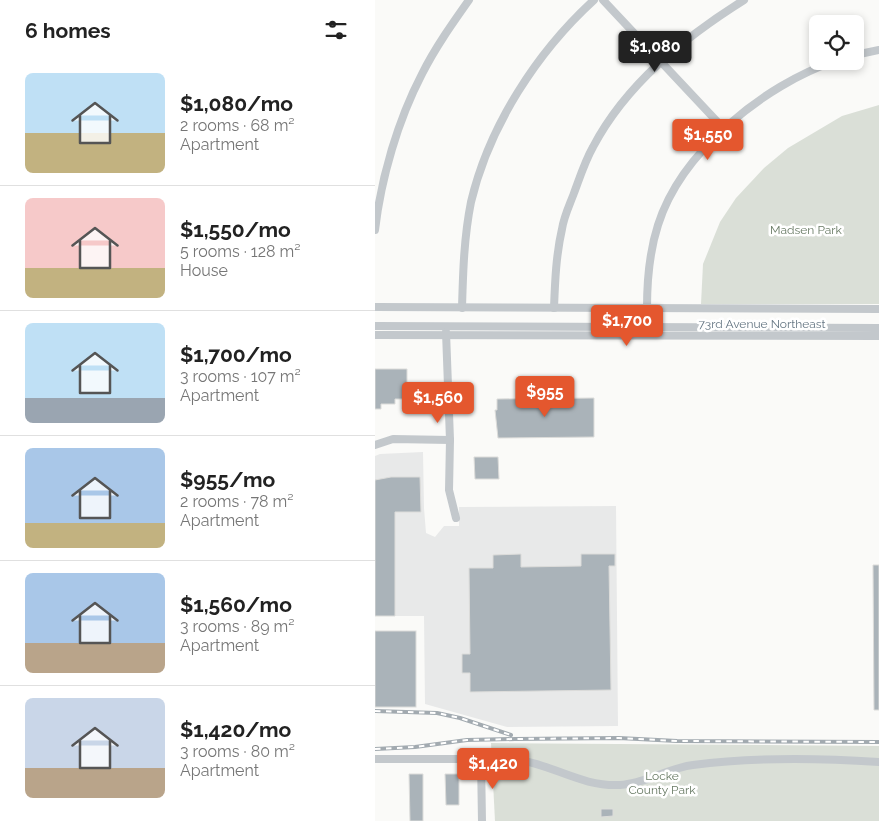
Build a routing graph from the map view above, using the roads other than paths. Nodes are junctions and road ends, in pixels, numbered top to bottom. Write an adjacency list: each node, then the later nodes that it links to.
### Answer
1 (469, 0): 10 (street)
2 (594, 0): 12 (street)
3 (603, 0): 7 (street)
4 (744, 0): 7 (street)
5 (879, 50): 6 (street)
6 (864, 53)
7 (661, 62): 9 (street); 13 (street)
8 (814, 70): 9 (street)
9 (725, 130): 14 (street)
10 (375, 230)
11 (375, 307): 12 (street, 73rd Avenue Northeast)
12 (461, 308): 13 (street, 73rd Avenue Northeast)
13 (554, 308): 14 (street, 73rd Avenue Northeast)
14 (647, 308): 15 (street, 73rd Avenue Northeast)
15 (879, 310)
16 (446, 325): 17 (street, 73rd Avenue Northeast); 18 (street, 73rd Avenue Northeast); 20 (street)
17 (375, 326)
18 (879, 328)
19 (375, 335): 20 (street, 73rd Avenue Northeast)
20 (446, 336): 21 (street, 73rd Avenue Northeast); 22 (street)
21 (879, 336)
22 (450, 440): 23 (street); 24 (street)
23 (375, 445)
24 (456, 518)
25 (375, 759): 26 (street)
26 (481, 759): 27 (street); 28 (street)
27 (879, 762)
28 (482, 821)

